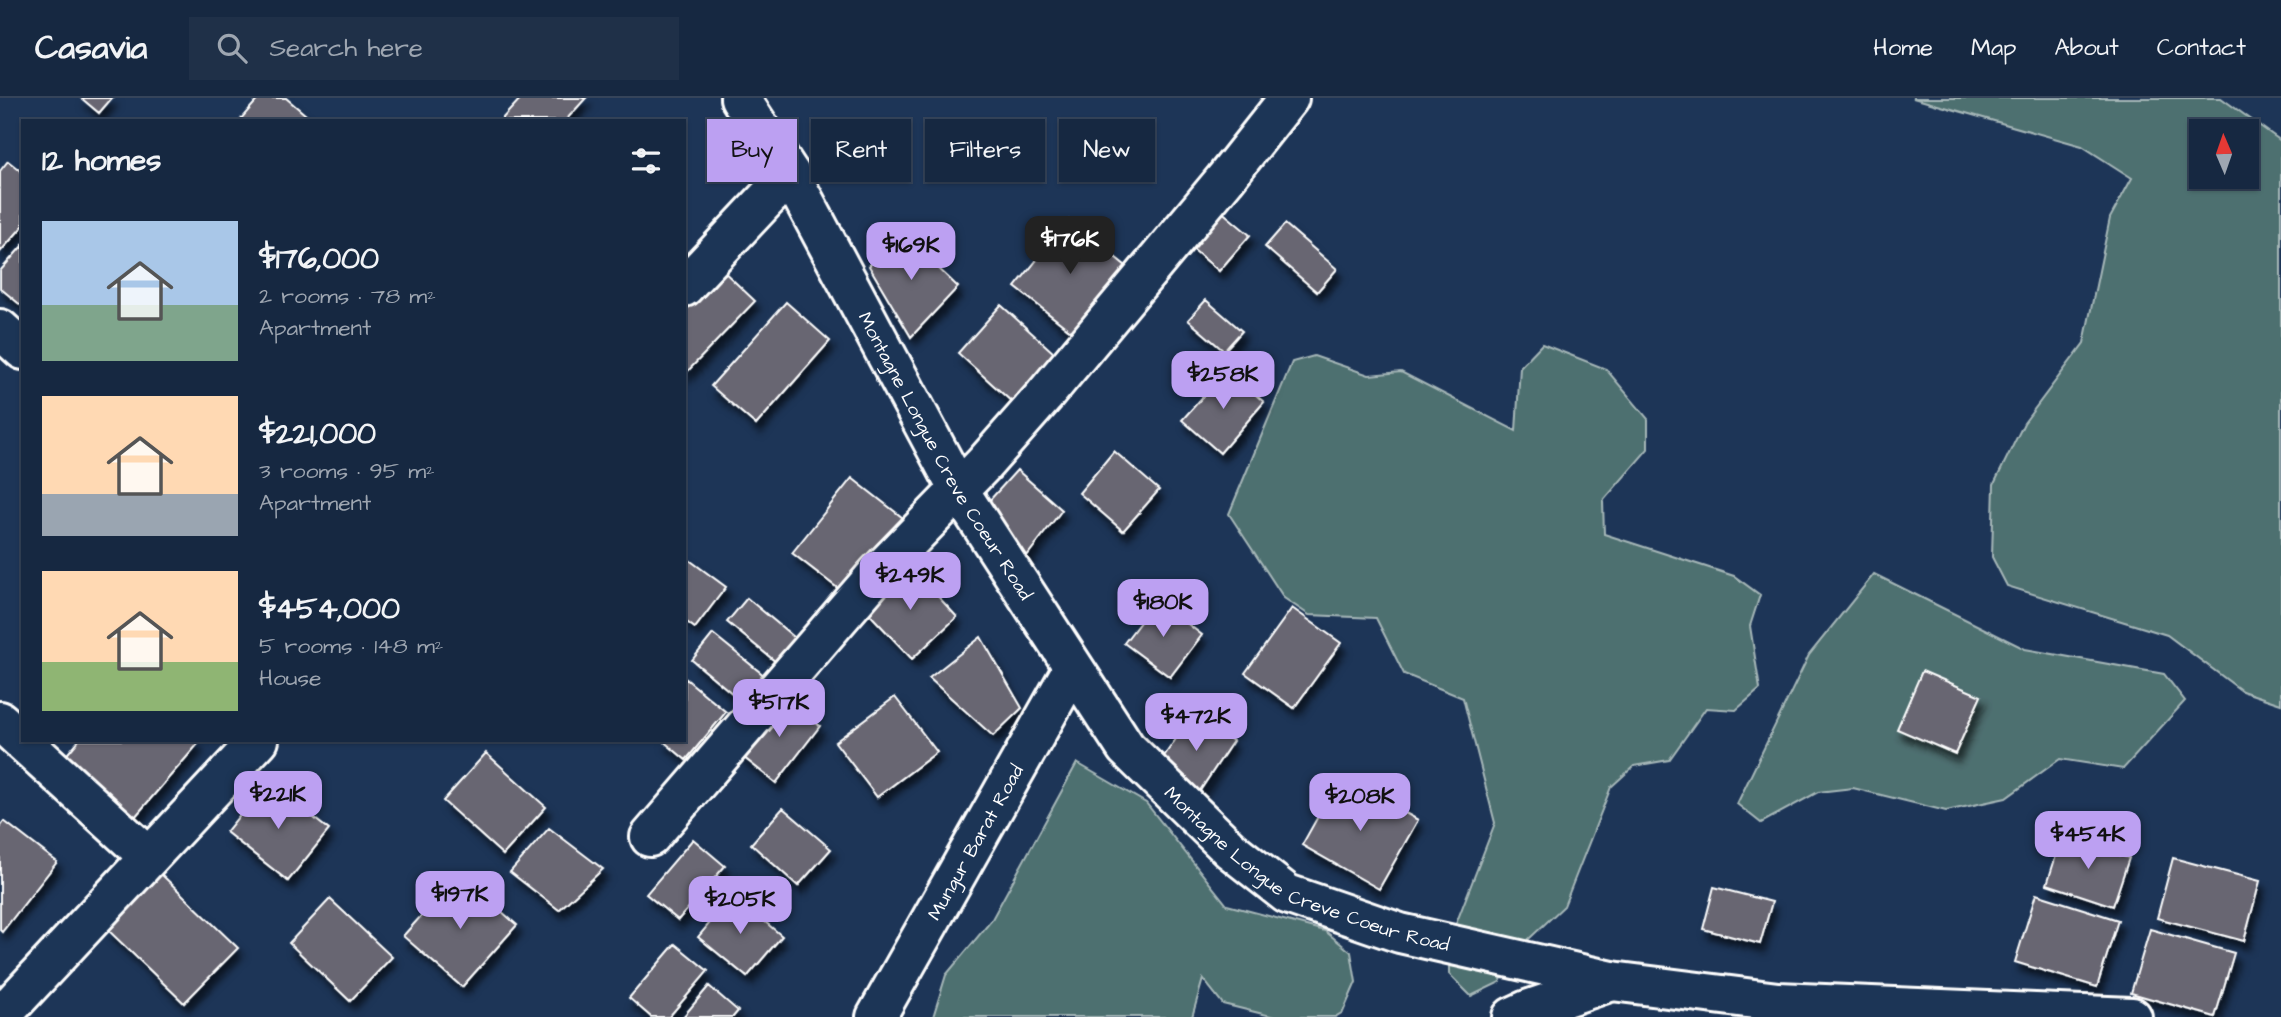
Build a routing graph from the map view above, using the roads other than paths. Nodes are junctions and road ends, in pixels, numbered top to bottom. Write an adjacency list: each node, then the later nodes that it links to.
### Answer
1 (740, 98): 3 (street, Montagne Longue Creve Coeur Road)
2 (1289, 98): 9 (street)
3 (754, 119)
4 (782, 182): 6 (street)
5 (794, 182): 9 (street, Montagne Longue Creve Coeur Road)
6 (686, 285)
7 (0, 329): 8 (street)
8 (21, 348)
9 (958, 489): 10 (street, Montagne Longue Creve Coeur Road); 15 (street)
10 (1073, 668): 17 (street, Montagne Longue Creve Coeur Road); 20 (street, Mungur Barat Road)
11 (0, 722): 12 (street)
12 (21, 741)
13 (22, 742): 16 (street)
14 (257, 742): 16 (street)
15 (650, 837)
16 (149, 858): 19 (street)
17 (1612, 981): 18 (street, Montagne Longue Creve Coeur Road); 21 (street)
18 (1933, 1012): 22 (street, Montagne Longue Creve Coeur Road)
19 (0, 1017)
20 (876, 1017)
21 (1512, 1017)
22 (2132, 1017)

